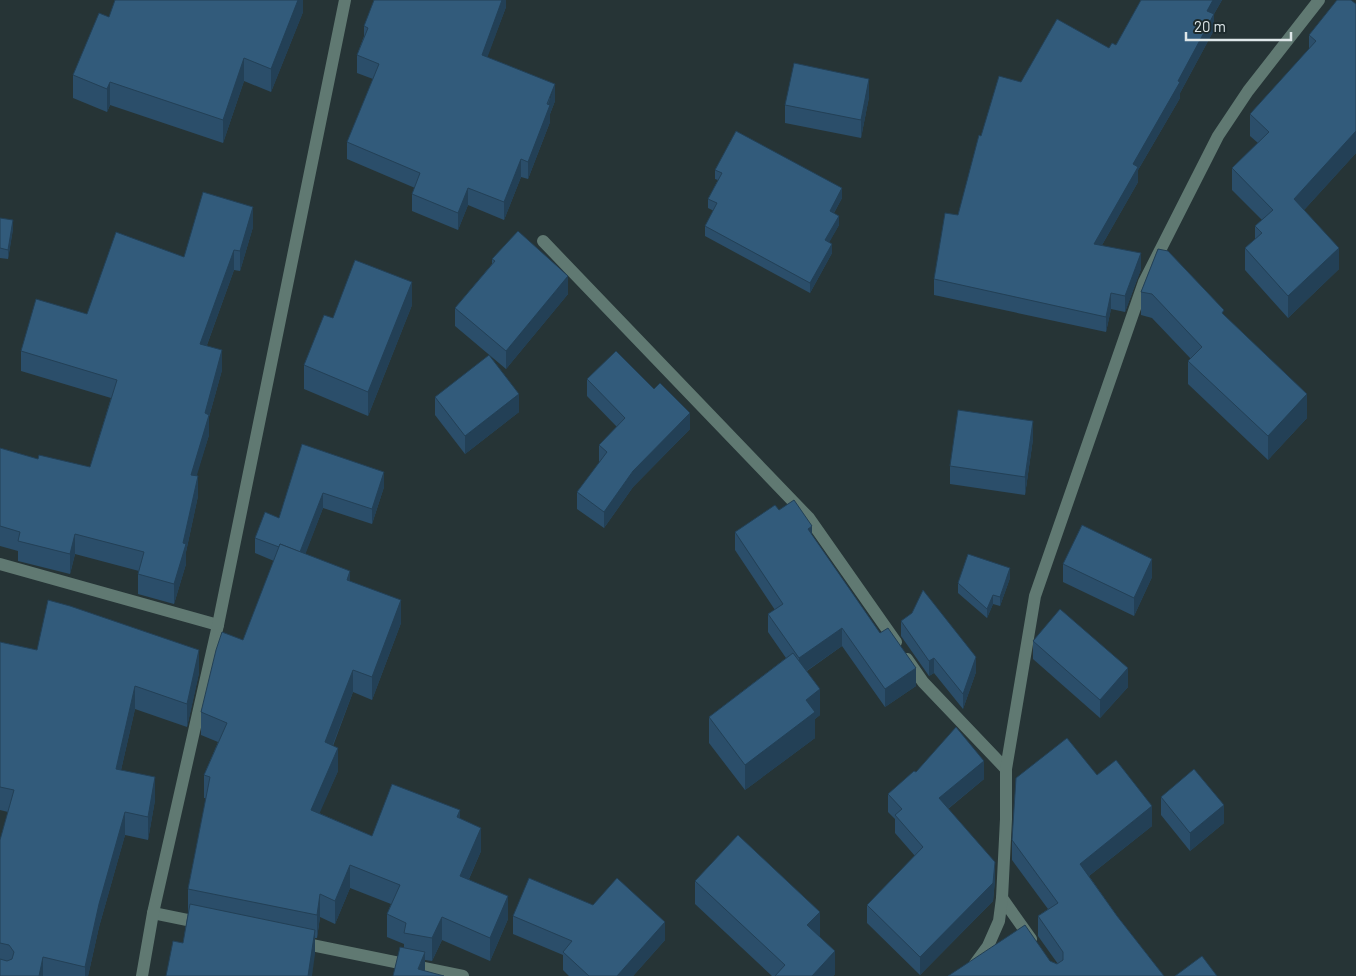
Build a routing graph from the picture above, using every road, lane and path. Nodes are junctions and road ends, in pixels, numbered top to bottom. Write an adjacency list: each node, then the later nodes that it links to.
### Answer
1 (345, 0): 5 (street)
2 (1319, 0): 6 (street)
3 (543, 242): 6 (street)
4 (0, 564): 5 (street)
5 (218, 625): 8 (street)
6 (1006, 769): 7 (street)
7 (1002, 898): 11 (street); 14 (street)
8 (153, 913): 9 (street); 12 (street)
9 (211, 925)
10 (289, 940): 13 (street)
11 (1040, 953)
12 (142, 976)
13 (464, 976)
14 (966, 976)

